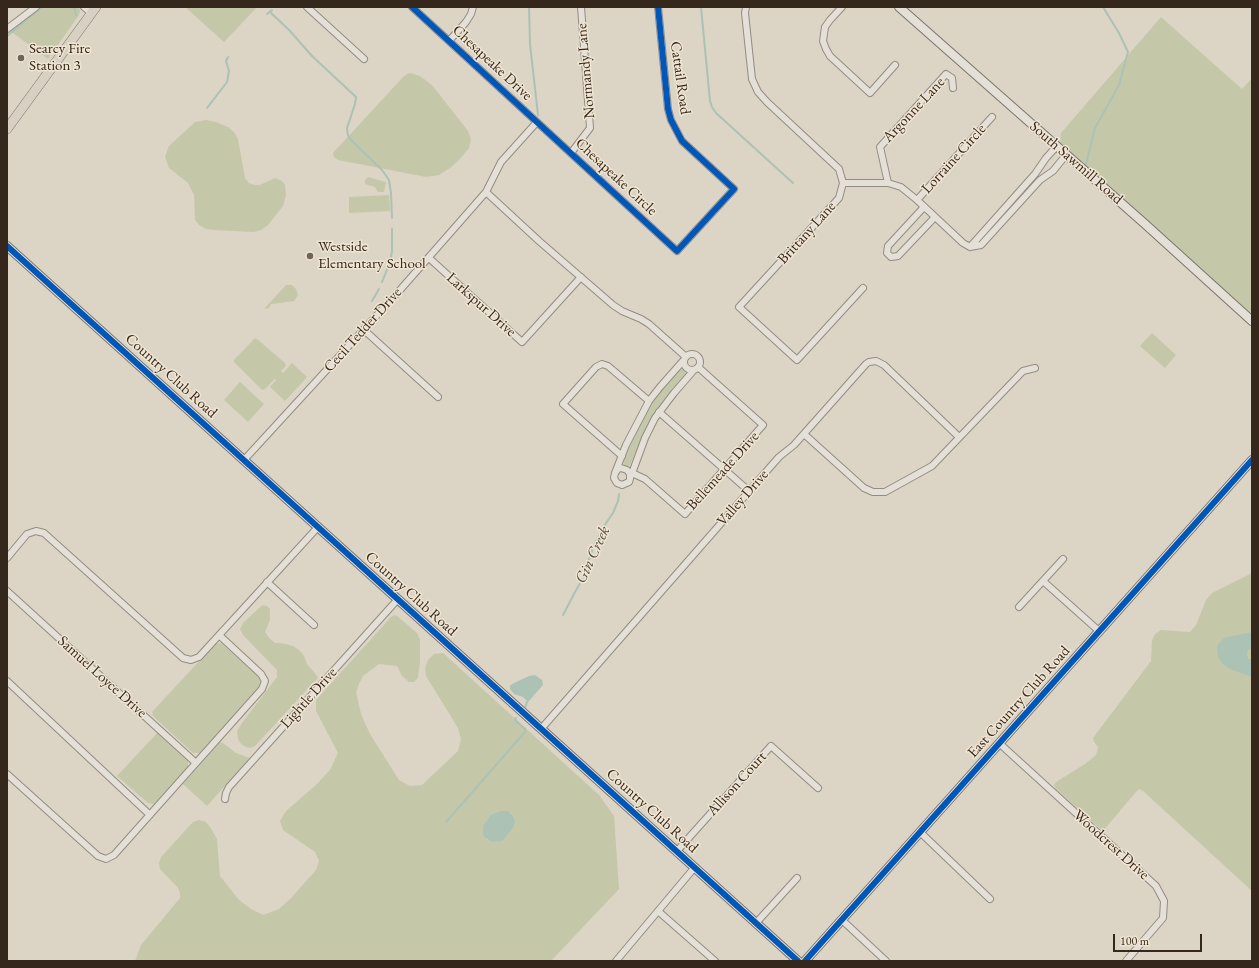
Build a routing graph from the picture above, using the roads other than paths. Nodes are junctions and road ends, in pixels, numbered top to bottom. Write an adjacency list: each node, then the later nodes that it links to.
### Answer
1 (36, 7): 12 (street)
2 (84, 7): 11 (street)
3 (307, 7): 14 (street)
4 (412, 7): 13 (street, Chesapeake Drive)
5 (473, 7): 13 (street)
6 (580, 7): 21 (street, Normandy Lane)
7 (658, 7): 31 (street, Cattail Road)
8 (746, 7): 24 (street, Brittany Lane)
9 (842, 7): 15 (street)
10 (899, 7): 20 (street, South Sawmill Road)
11 (94, 10): 19 (main road)
12 (7, 29)
13 (449, 41): 18 (street, Chesapeake Drive)
14 (364, 59)
15 (894, 65)
16 (953, 88): 23 (street, Argonne Lane)
17 (992, 117): 26 (street, Lorraine Circle)
18 (537, 122): 21 (street, Chesapeake Circle); 25 (street, Cecil Tedder Drive)
19 (7, 129)
20 (1057, 146): 22 (street, South Sawmill Road); 30 (street)
21 (571, 153): 31 (street, Chesapeake Circle)
22 (1066, 155): 30 (street); 35 (street, South Sawmill Road)
23 (888, 183): 24 (street); 26 (street)
24 (843, 184): 34 (street, Brittany Lane)
25 (486, 192): 32 (street, Cecil Tedder Drive); 33 (street)
26 (917, 200): 27 (street)
27 (924, 207): 28 (street); 28 (street)
28 (935, 217): 30 (street)
29 (7, 246): 46 (street, Country Club Road)
30 (970, 246)
31 (677, 251)
32 (428, 258): 33 (street, Larkspur Drive); 36 (street, Cecil Tedder Drive)
33 (580, 277): 37 (street)
34 (863, 288)
35 (1252, 321)
36 (364, 330): 40 (street); 46 (street, Cecil Tedder Drive)
37 (684, 359): 39 (street); 39 (street); 41 (street)
38 (1035, 368): 44 (street)
39 (696, 369): 42 (street); 48 (street, Bellemeade Drive)
40 (438, 397)
41 (649, 401): 45 (street); 45 (street)
42 (659, 412): 48 (street); 50 (street)
43 (804, 434): 44 (street); 44 (street, Valley Drive); 51 (street, Valley Drive)
44 (959, 437)
45 (622, 456): 49 (street)
46 (244, 460): 52 (street, Country Club Road)
47 (1252, 460): 61 (street, East Country Club Road)
48 (724, 469): 50 (street, Bellemeade Drive); 51 (street)
49 (615, 473): 50 (street); 50 (street)
50 (631, 476)
51 (749, 491): 64 (street, Valley Drive)
52 (318, 527): 56 (street); 58 (street, Country Club Road)
53 (7, 558): 62 (street)
54 (1063, 559): 55 (street)
55 (1043, 580): 59 (street); 61 (street)
56 (267, 582): 60 (street); 62 (street)
57 (7, 591): 66 (street, Samuel Loyce Drive)
58 (398, 599): 64 (street, Country Club Road); 69 (street, Lightle Drive)
59 (1019, 607)
60 (314, 625)
61 (1099, 632): 65 (street, East Country Club Road)
62 (219, 635): 66 (street)
63 (7, 681): 70 (street)
64 (541, 729): 72 (street, Country Club Road)
65 (999, 743): 71 (street, East Country Club Road); 84 (street, Woodcrest Drive)
66 (196, 763): 70 (street)
67 (7, 774): 70 (street)
68 (818, 788): 72 (street, Allison Court)
69 (225, 799)
70 (150, 815)
71 (920, 832): 75 (street); 77 (street, East Country Club Road)
72 (677, 851): 73 (street, Country Club Road)
73 (695, 867): 76 (street); 78 (street, Country Club Road)
74 (797, 878): 78 (street)
75 (990, 899)
76 (658, 911): 79 (street); 80 (street)
77 (842, 920): 82 (street, East Country Club Road); 83 (street)
78 (756, 923): 81 (street, Country Club Road)
79 (616, 961)
80 (715, 961)
81 (798, 961)
82 (805, 961)
83 (886, 961)
84 (1126, 961)

